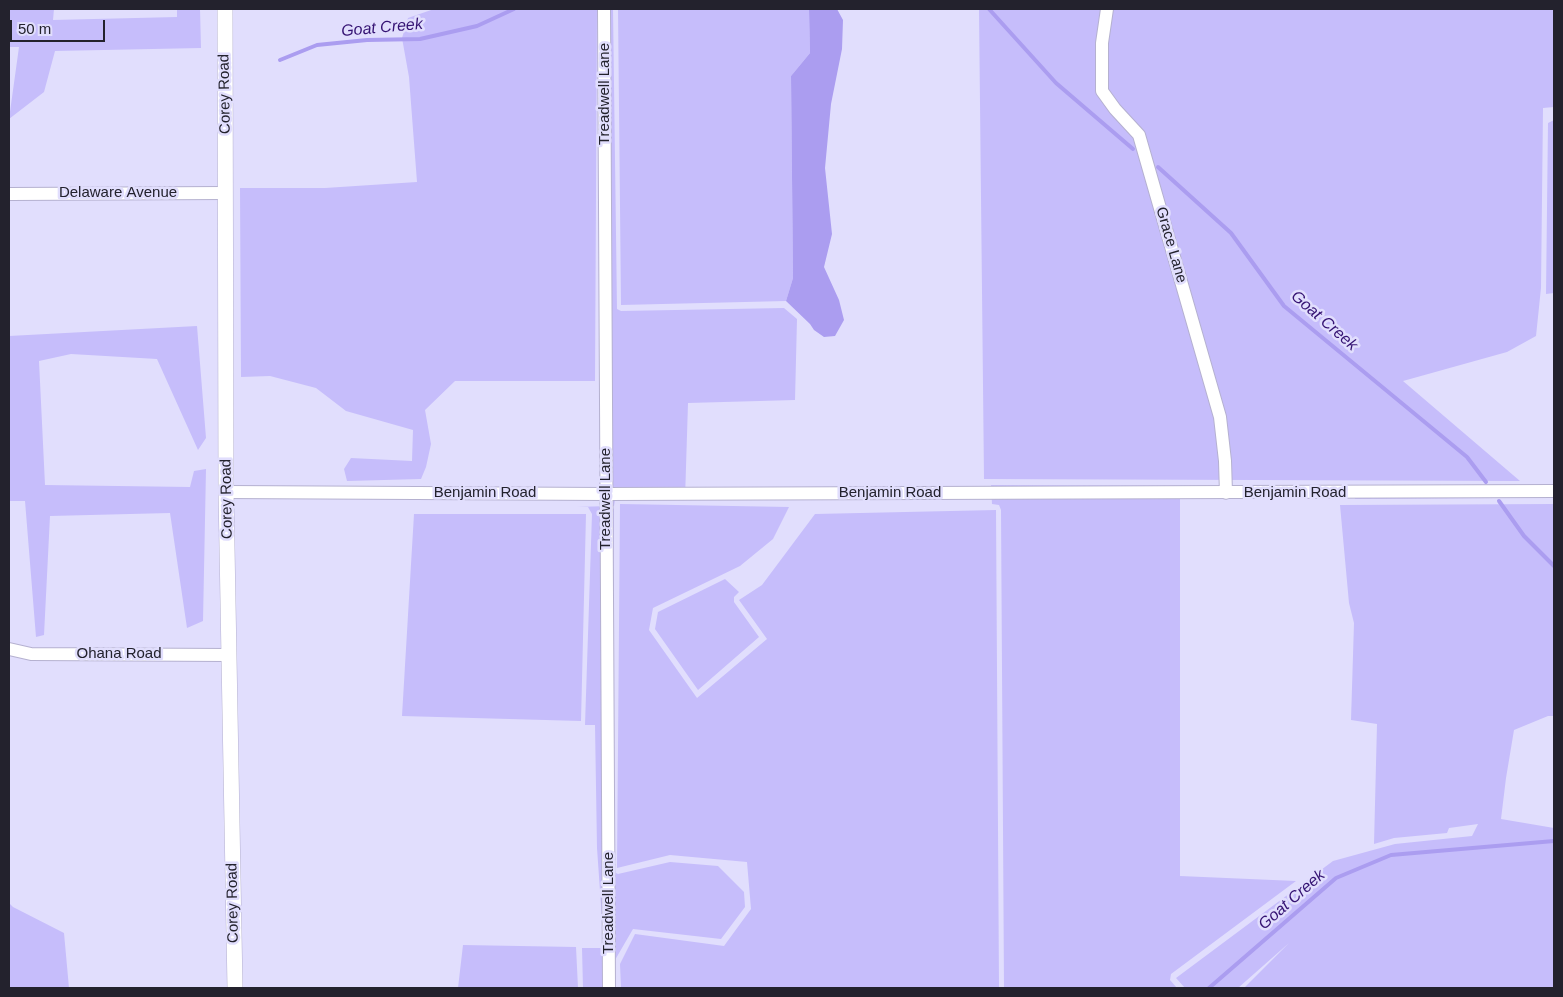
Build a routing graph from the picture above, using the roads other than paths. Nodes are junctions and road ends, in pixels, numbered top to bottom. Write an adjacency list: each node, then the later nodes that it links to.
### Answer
1 (224, 9): 4 (street, Corey Road)
2 (604, 9): 9 (street, Treadwell Lane)
3 (1107, 9): 8 (street, Grace Lane)
4 (226, 193): 5 (street, Delaware Avenue); 7 (street, Corey Road)
5 (9, 194)
6 (1554, 491): 8 (street, Benjamin Road)
7 (226, 492): 9 (street, Benjamin Road); 11 (street, Corey Road)
8 (1226, 493): 9 (street, Benjamin Road)
9 (606, 494): 13 (street, Treadwell Lane)
10 (9, 649): 11 (street, Ohana Road)
11 (229, 655): 12 (street, Corey Road)
12 (235, 988)
13 (609, 988)

